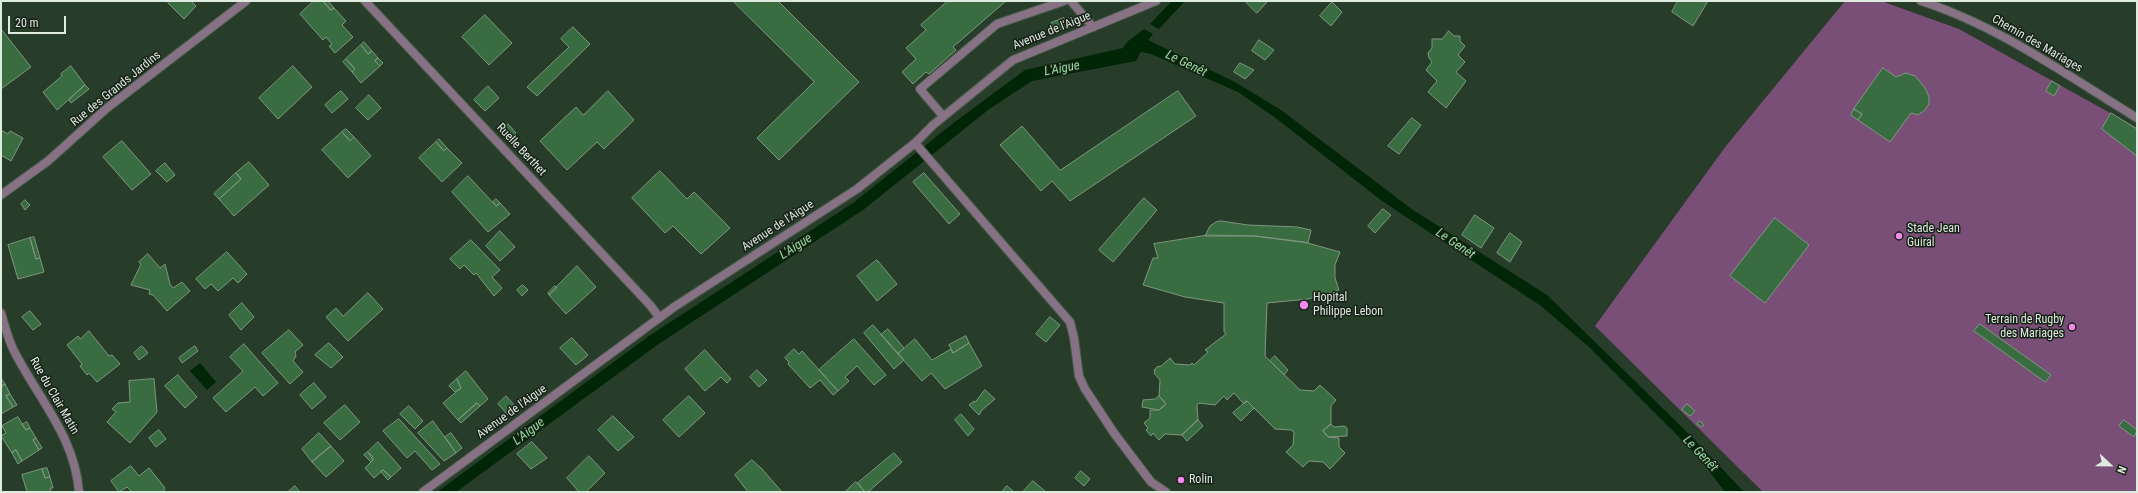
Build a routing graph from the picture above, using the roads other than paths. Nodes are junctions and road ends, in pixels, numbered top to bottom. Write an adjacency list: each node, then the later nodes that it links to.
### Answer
1 (246, 1): 11 (street, Rue des Grands Jardins)
2 (365, 1): 13 (street, Ruelle Berthet)
3 (1064, 1): 8 (street)
4 (1071, 1): 7 (street)
5 (1154, 1): 7 (street, Avenue de l'Aigue)
6 (1921, 1): 9 (street, Chemin des Mariages)
7 (1093, 28): 8 (street, Avenue de l'Aigue)
8 (943, 116): 10 (street, Avenue de l'Aigue)
9 (2137, 118)
10 (915, 143): 13 (street, Avenue de l'Aigue); 16 (street)
11 (1, 195)
12 (1, 313): 14 (street, Rue du Clair Matin)
13 (660, 317): 15 (street, Avenue de l'Aigue)
14 (79, 492)
15 (422, 492)
16 (1166, 492)

